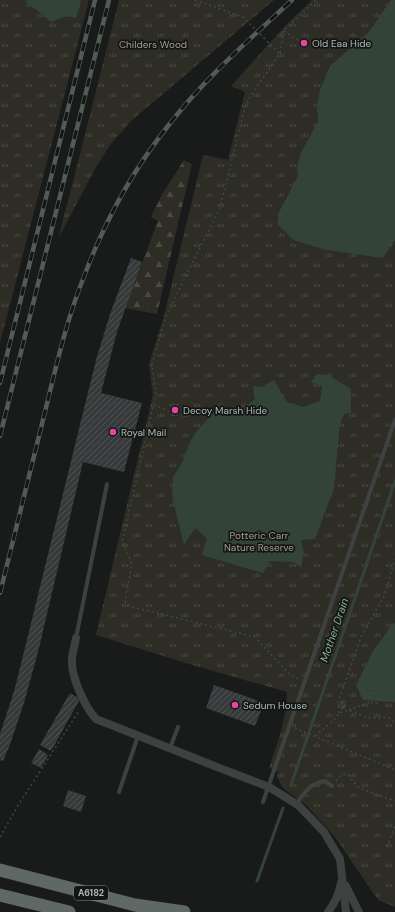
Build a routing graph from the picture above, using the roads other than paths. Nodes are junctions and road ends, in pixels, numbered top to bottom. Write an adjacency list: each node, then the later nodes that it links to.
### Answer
1 (395, 420): 7 (lane)
2 (107, 484): 3 (lane)
3 (76, 638): 5 (street)
4 (178, 727): 6 (lane)
5 (138, 735): 6 (street); 9 (lane)
6 (170, 748): 7 (street)
7 (269, 786): 10 (lane); 11 (street)
8 (332, 786): 11 (lane)
9 (119, 792)
10 (263, 802)
11 (296, 804): 13 (street)
12 (0, 870): 15 (highway, A6182)
13 (342, 876): 19 (street); 20 (street); 21 (street)
14 (6, 897): 16 (highway, A6182)
15 (135, 905): 17 (highway); 18 (highway, A6182)
16 (69, 912)
17 (153, 912)
18 (184, 912)
19 (328, 912)
20 (346, 912)
21 (359, 912)

